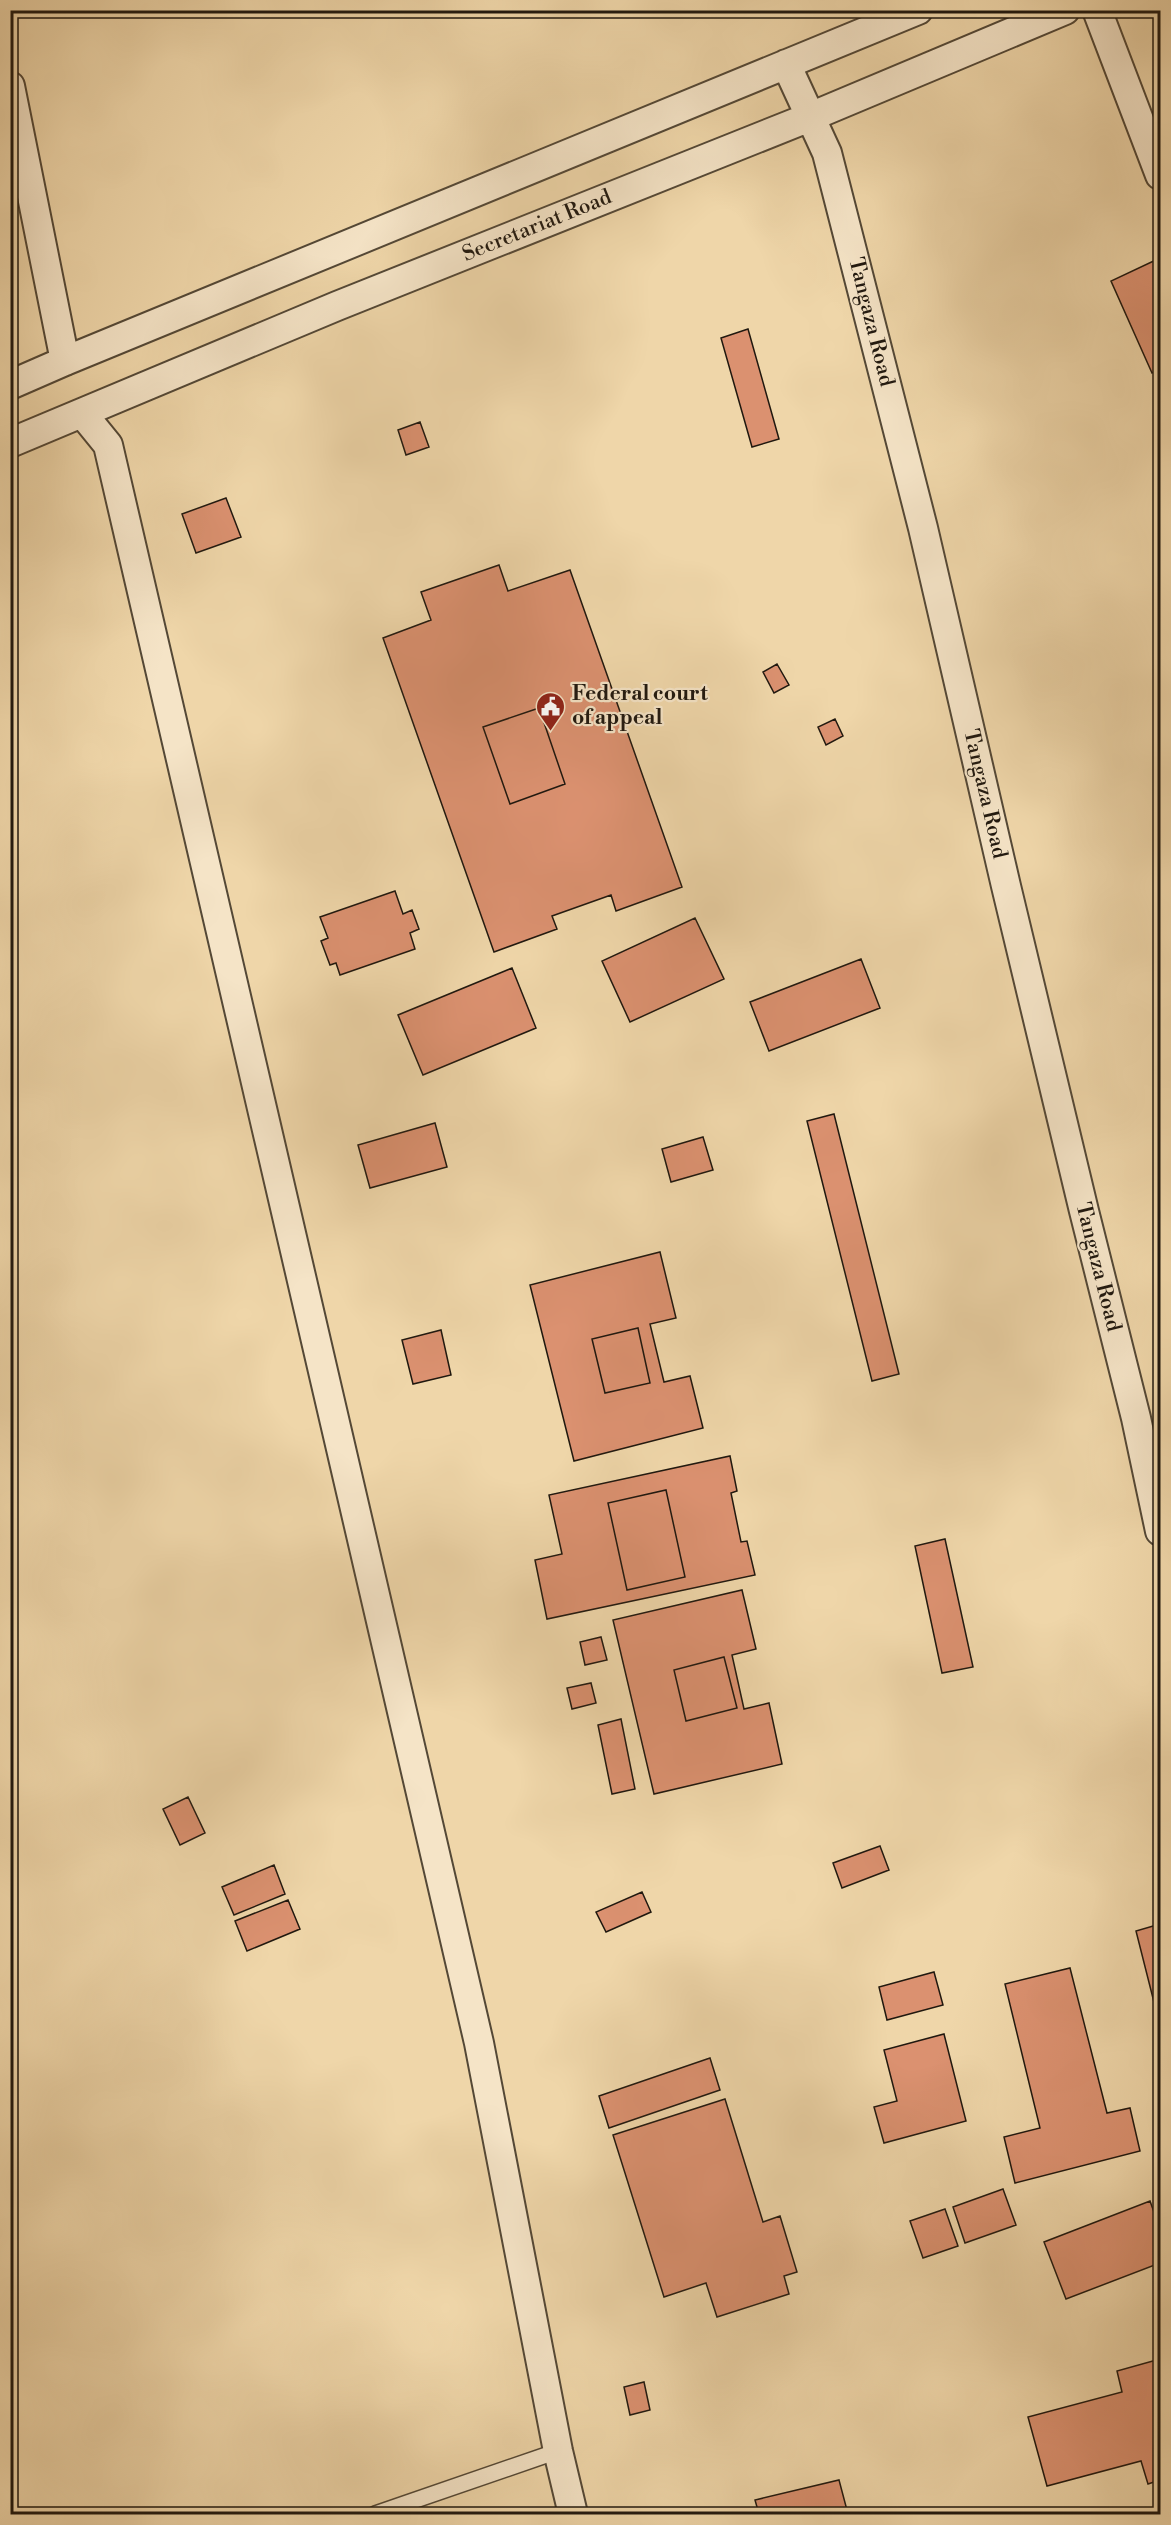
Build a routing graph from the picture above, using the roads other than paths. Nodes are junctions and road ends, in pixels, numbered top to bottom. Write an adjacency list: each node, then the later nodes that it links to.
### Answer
1 (918, 10): 4 (street)
2 (1065, 10): 6 (street, Secretariat Road)
3 (1097, 10): 7 (street)
4 (786, 64): 6 (street, Tangaza Road); 8 (street)
5 (10, 86): 8 (street)
6 (810, 117): 10 (street, Secretariat Road); 12 (street, Tangaza Road)
7 (1161, 175)
8 (65, 361): 9 (street)
9 (10, 385)
10 (82, 413): 11 (street, Secretariat Road); 13 (street)
11 (10, 443)
12 (1161, 1532)
13 (558, 2451): 14 (lane); 15 (street)
14 (375, 2514)
15 (573, 2514)

